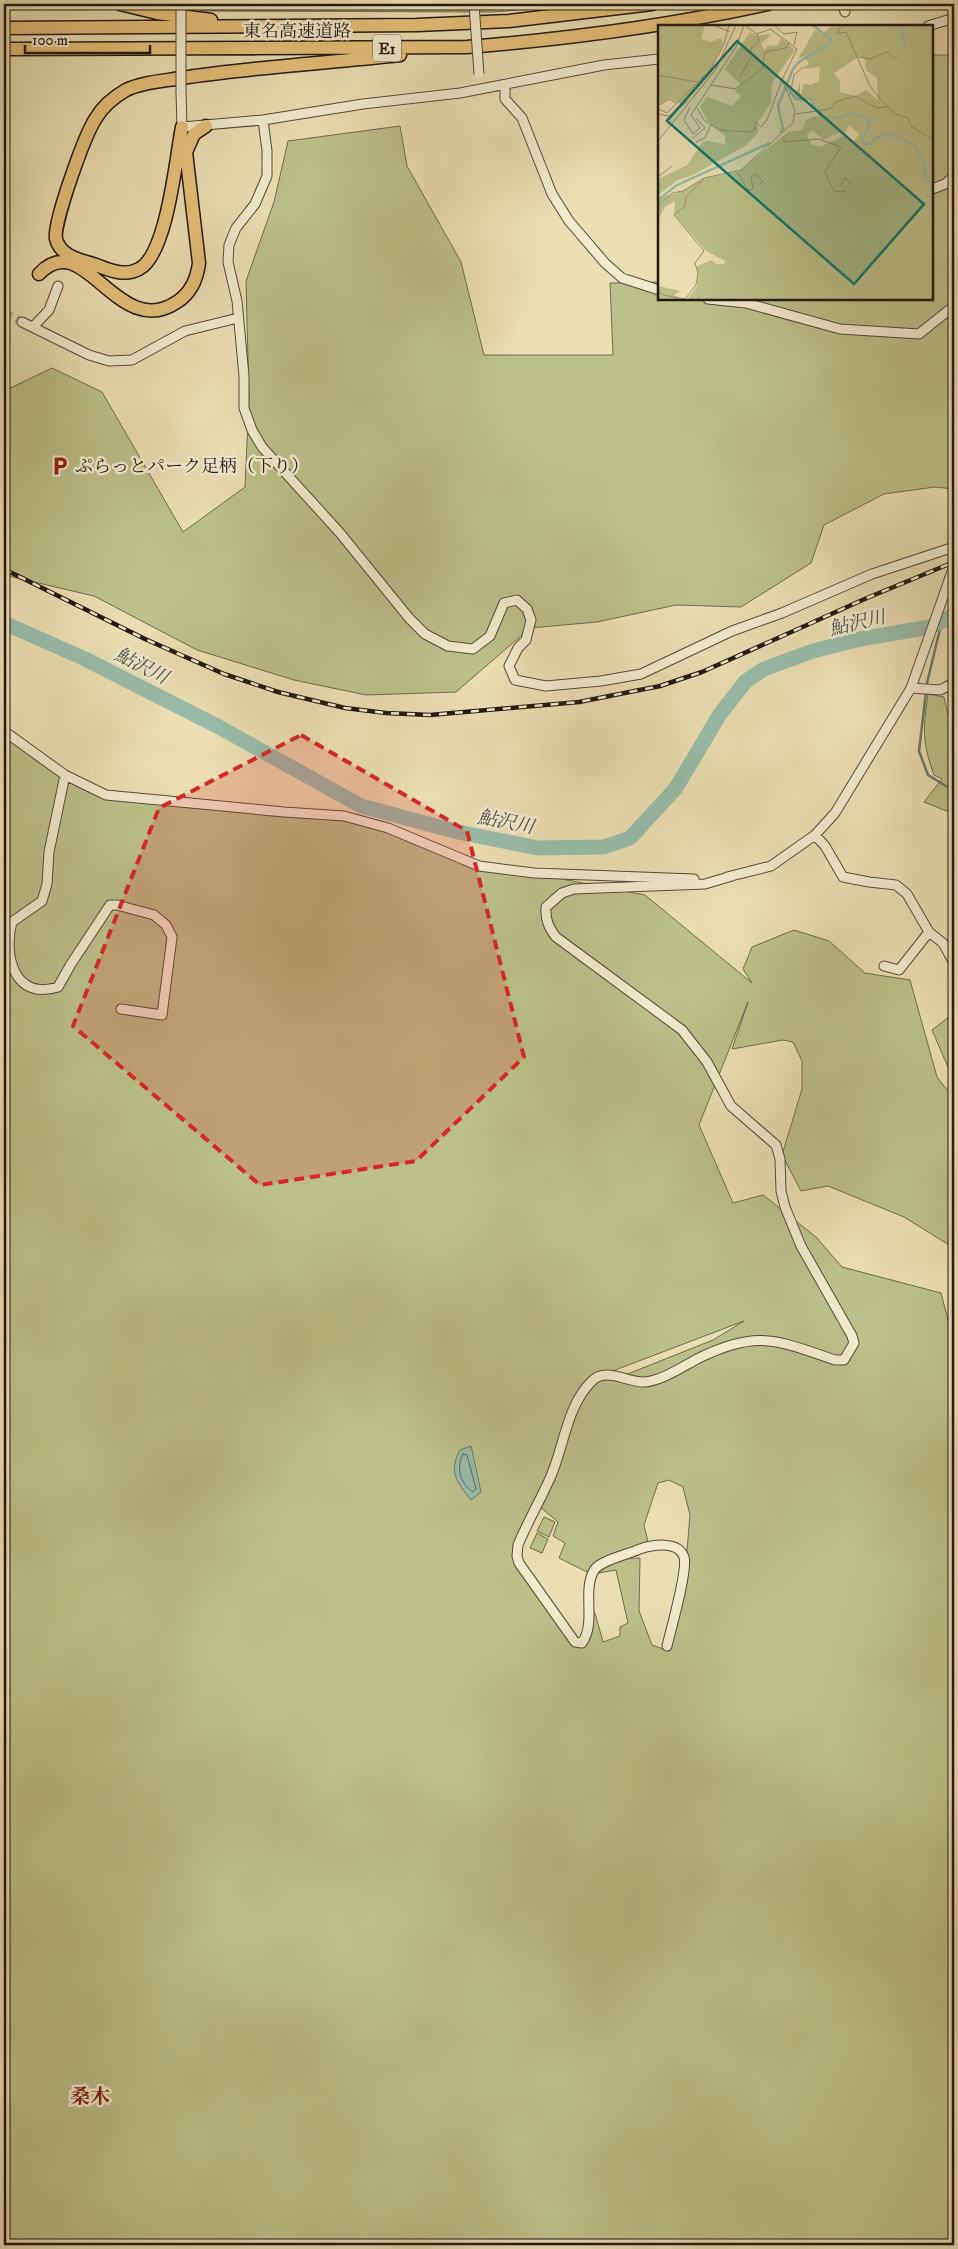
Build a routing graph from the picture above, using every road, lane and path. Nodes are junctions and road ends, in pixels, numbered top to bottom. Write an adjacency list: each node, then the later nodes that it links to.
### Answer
1 (120, 4): 10 (highway)
2 (181, 4): 19 (street, bridge)
3 (474, 4): 16 (street, bridge)
4 (652, 4): 10 (highway, 東名高速道路 / E1)
5 (768, 4): 8 (highway, 東名高速道路 / E1)
6 (954, 18): 9 (street)
7 (658, 25): 12 (highway, 東名高速道路 / E1)
8 (659, 25)
9 (931, 25)
10 (297, 27): 11 (highway, 東名高速道路 / E1)
11 (4, 28)
12 (467, 47): 13 (highway, 東名高速道路 / E1); 19 (highway)
13 (4, 49)
14 (658, 59): 15 (street)
15 (505, 85): 16 (street); 24 (street)
16 (480, 90): 17 (street)
17 (263, 120): 18 (street); 27 (street)
18 (206, 126): 19 (street); 22 (highway)
19 (182, 128)
20 (954, 176): 21 (street)
21 (933, 189)
22 (38, 274)
23 (58, 286): 29 (street)
24 (658, 290)
25 (718, 300): 26 (street)
26 (954, 306)
27 (238, 318): 29 (street); 30 (street)
28 (22, 322): 29 (street)
29 (33, 327)
30 (954, 547)
31 (954, 566): 33 (street)
32 (954, 683): 33 (street)
33 (911, 688): 36 (street)
34 (4, 731): 35 (street)
35 (65, 775): 37 (street); 41 (street)
36 (815, 835): 37 (street); 38 (street)
37 (732, 876): 42 (street)
38 (929, 932): 39 (street); 40 (street)
39 (954, 963)
40 (884, 966)
41 (121, 1009)
42 (667, 1646)

